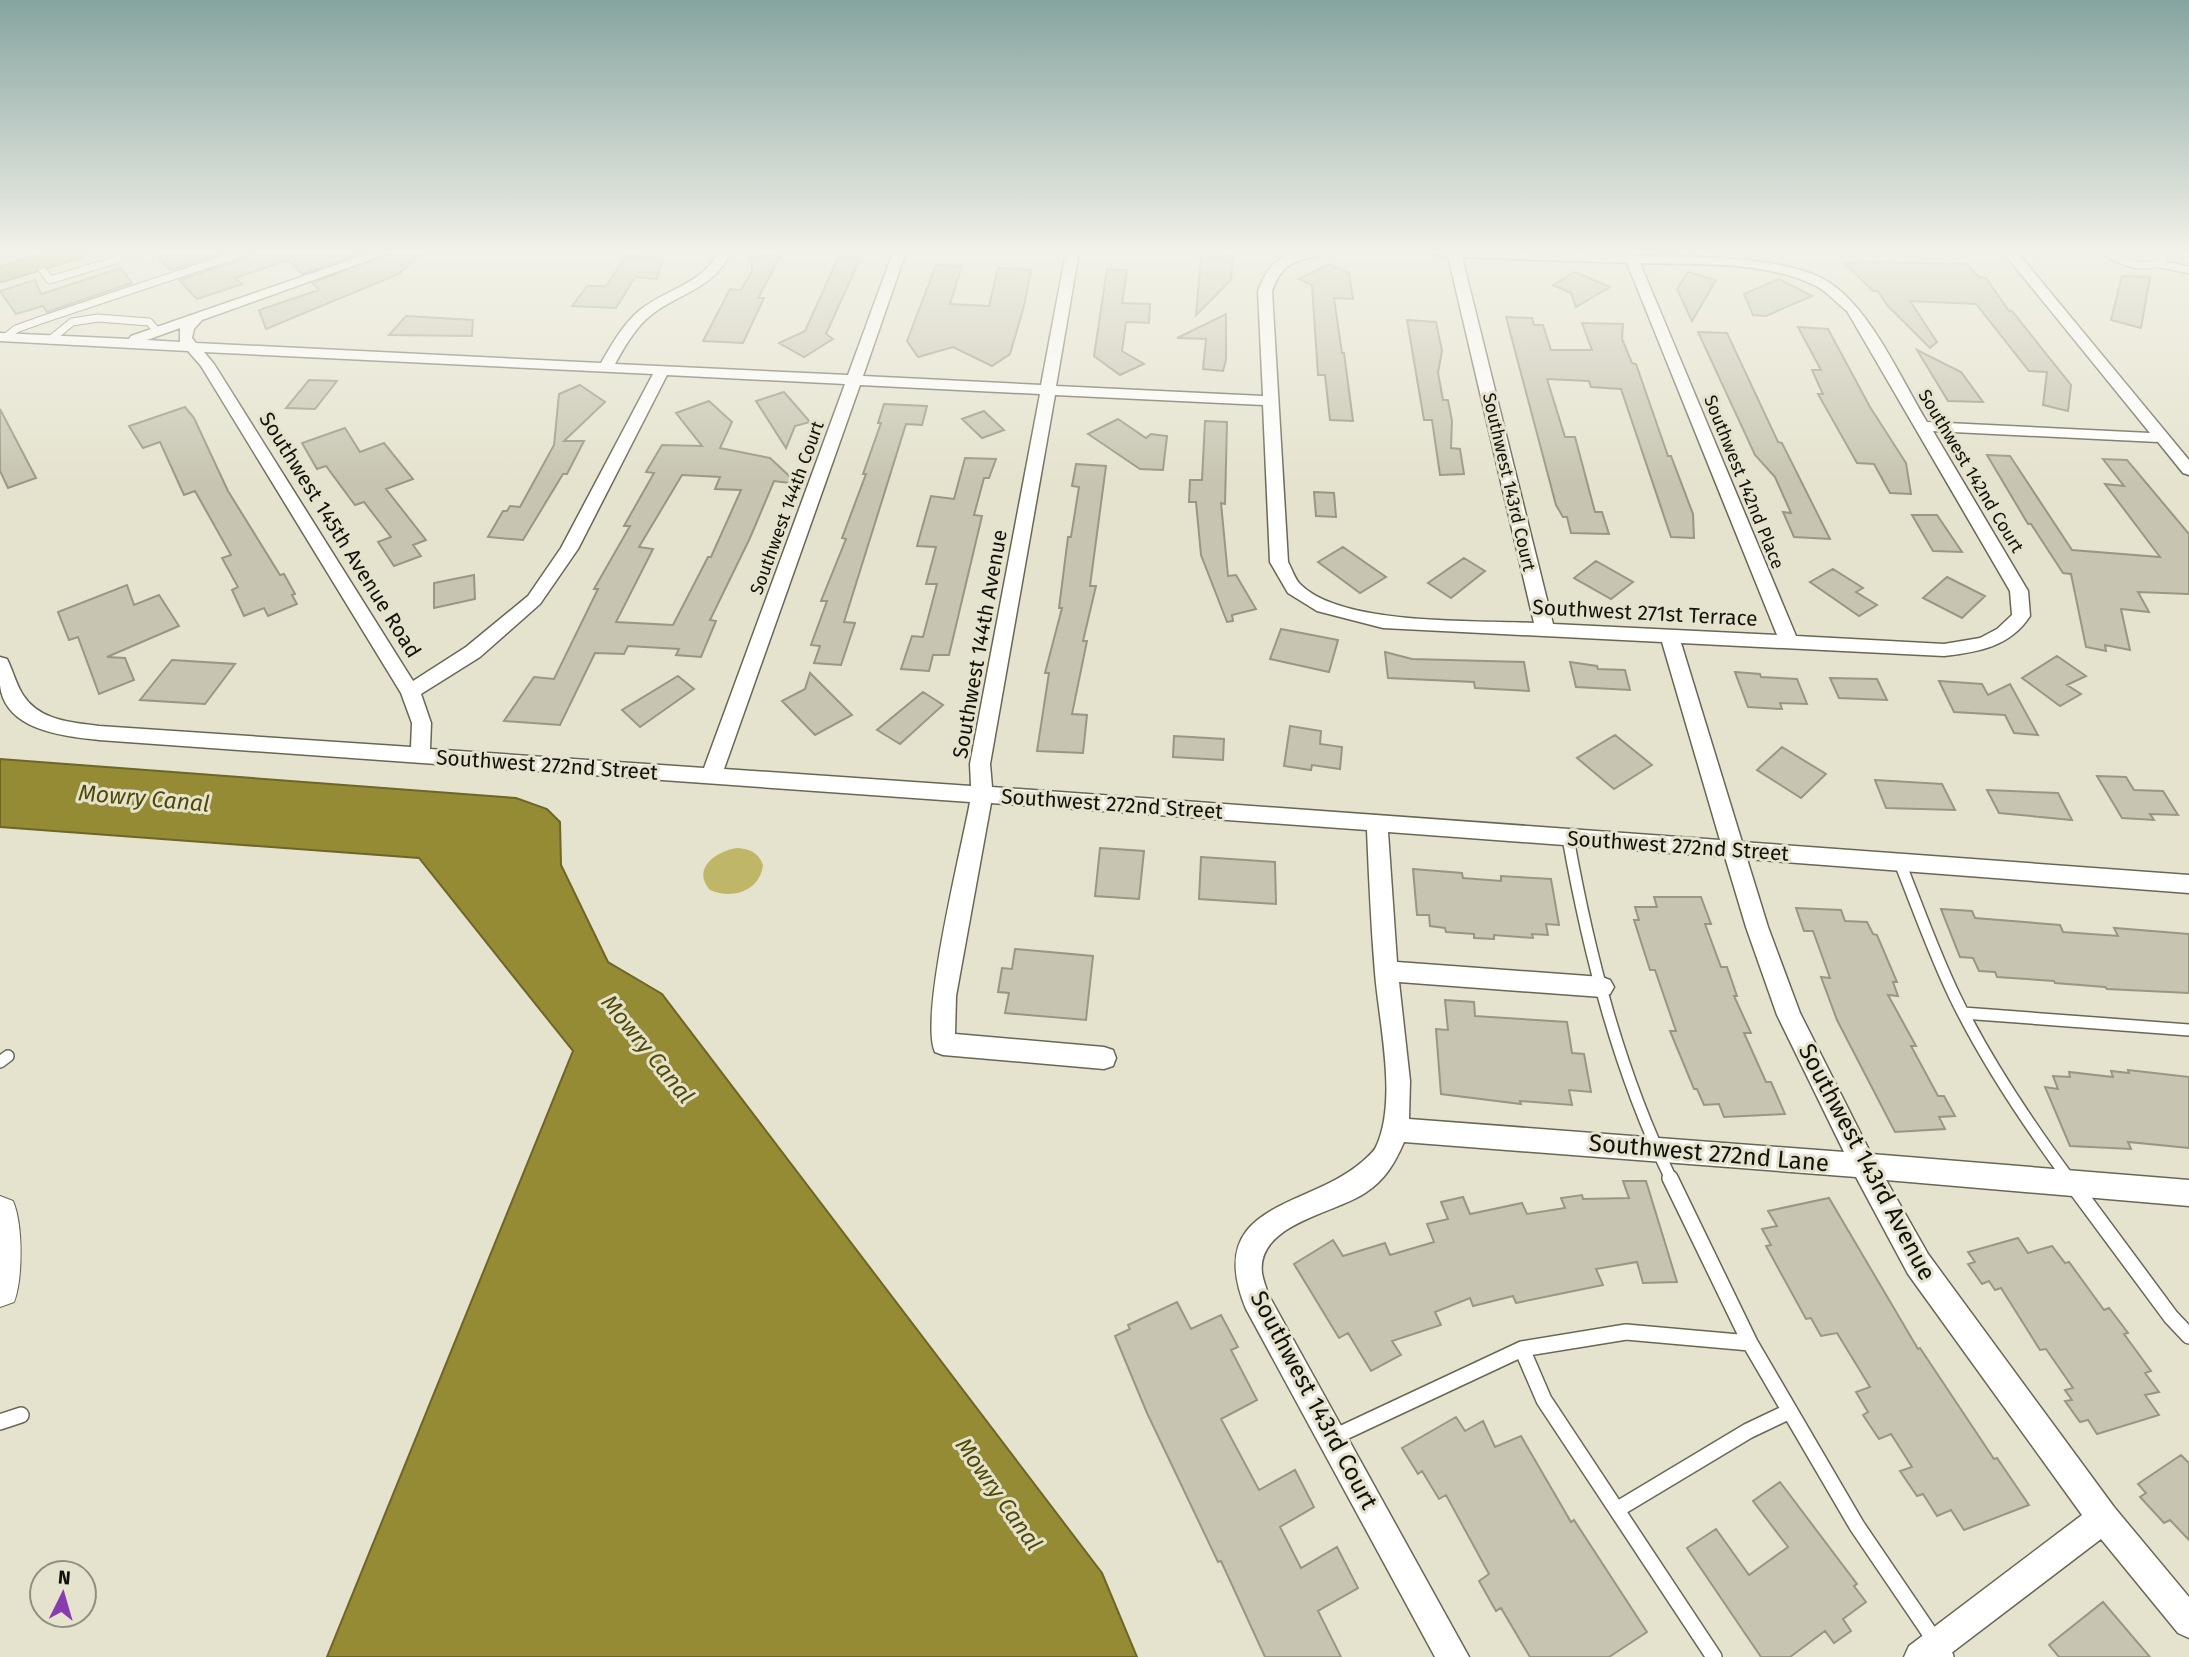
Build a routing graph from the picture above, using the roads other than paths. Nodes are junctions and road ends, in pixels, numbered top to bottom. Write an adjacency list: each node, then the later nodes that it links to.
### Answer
1 (63, 329): 14 (lane)
2 (162, 329): 12 (street)
3 (188, 329): 16 (street)
4 (632, 329): 17 (street)
5 (872, 329): 19 (street, Southwest 144th Court)
6 (1059, 329): 20 (street, Southwest 144th Avenue)
7 (1267, 329): 21 (street)
8 (1473, 329): 27 (street, Southwest 143rd Court)
9 (1661, 329): 29 (street, Southwest 142nd Place)
10 (1865, 329): 22 (street, Southwest 142nd Court)
11 (2073, 329): 23 (street)
12 (157, 331): 15 (street)
13 (3, 337): 14 (street)
14 (50, 340): 15 (street)
15 (124, 343): 16 (street)
16 (194, 346): 17 (street); 31 (street, Southwest 145th Avenue Road)
17 (606, 366): 18 (street)
18 (663, 369): 19 (street); 31 (street)
19 (854, 379): 20 (street); 33 (street, Southwest 144th Court)
20 (1048, 390): 21 (street); 34 (street, Southwest 144th Avenue)
21 (1272, 401): 27 (street, Southwest 271st Terrace)
22 (1921, 426): 23 (street); 26 (street, Southwest 142nd Court)
23 (2165, 441): 24 (street); 25 (street)
24 (2189, 445)
25 (2189, 470)
26 (2021, 616): 29 (street, Southwest 271st Terrace)
27 (1545, 631): 28 (street, Southwest 271st Terrace)
28 (1670, 637): 29 (street, Southwest 271st Terrace); 37 (street, Southwest 143rd Avenue)
29 (1789, 642)
30 (0, 664): 32 (street, Southwest 272nd Street)
31 (410, 692): 32 (street, Southwest 145th Avenue Road)
32 (419, 756): 33 (street, Southwest 272nd Street)
33 (711, 776): 34 (street, Southwest 272nd Street)
34 (982, 795): 35 (street, Southwest 272nd Street); 44 (street, Southwest 144th Avenue)
35 (1377, 823): 36 (street, Southwest 272nd Street); 40 (street, Southwest 143rd Court)
36 (1568, 838): 37 (street, Southwest 272nd Street); 41 (lane)
37 (1733, 851): 38 (street, Southwest 272nd Street); 47 (street, Southwest 143rd Avenue)
38 (1900, 863): 39 (street, Southwest 272nd Street); 42 (lane)
39 (2189, 884)
40 (1387, 971): 41 (street); 45 (street, Southwest 143rd Court)
41 (1602, 987): 46 (lane)
42 (1963, 1013): 43 (lane); 48 (lane)
43 (2189, 1030)
44 (1104, 1058)
45 (1396, 1130): 46 (street, Southwest 272nd Lane); 58 (street, Southwest 143rd Court)
46 (1656, 1148): 47 (street, Southwest 272nd Lane); 53 (lane)
47 (1864, 1166): 48 (street, Southwest 272nd Lane); 60 (street, Southwest 143rd Avenue)
48 (2070, 1183): 49 (street, Southwest 272nd Lane); 52 (lane)
49 (2189, 1193)
50 (0, 1214): 51 (street)
51 (0, 1288)
52 (2189, 1336)
53 (1750, 1343): 54 (lane); 55 (lane)
54 (1522, 1349): 58 (lane); 59 (lane)
55 (1790, 1411): 59 (lane); 62 (lane)
56 (22, 1415): 57 (lane)
57 (0, 1422)
58 (1332, 1438): 63 (street, Southwest 143rd Court)
59 (1618, 1509): 64 (lane)
60 (2103, 1518): 61 (street, Southwest 143rd Avenue); 62 (street)
61 (2189, 1622)
62 (1934, 1653)
63 (1453, 1657)
64 (1714, 1657)

